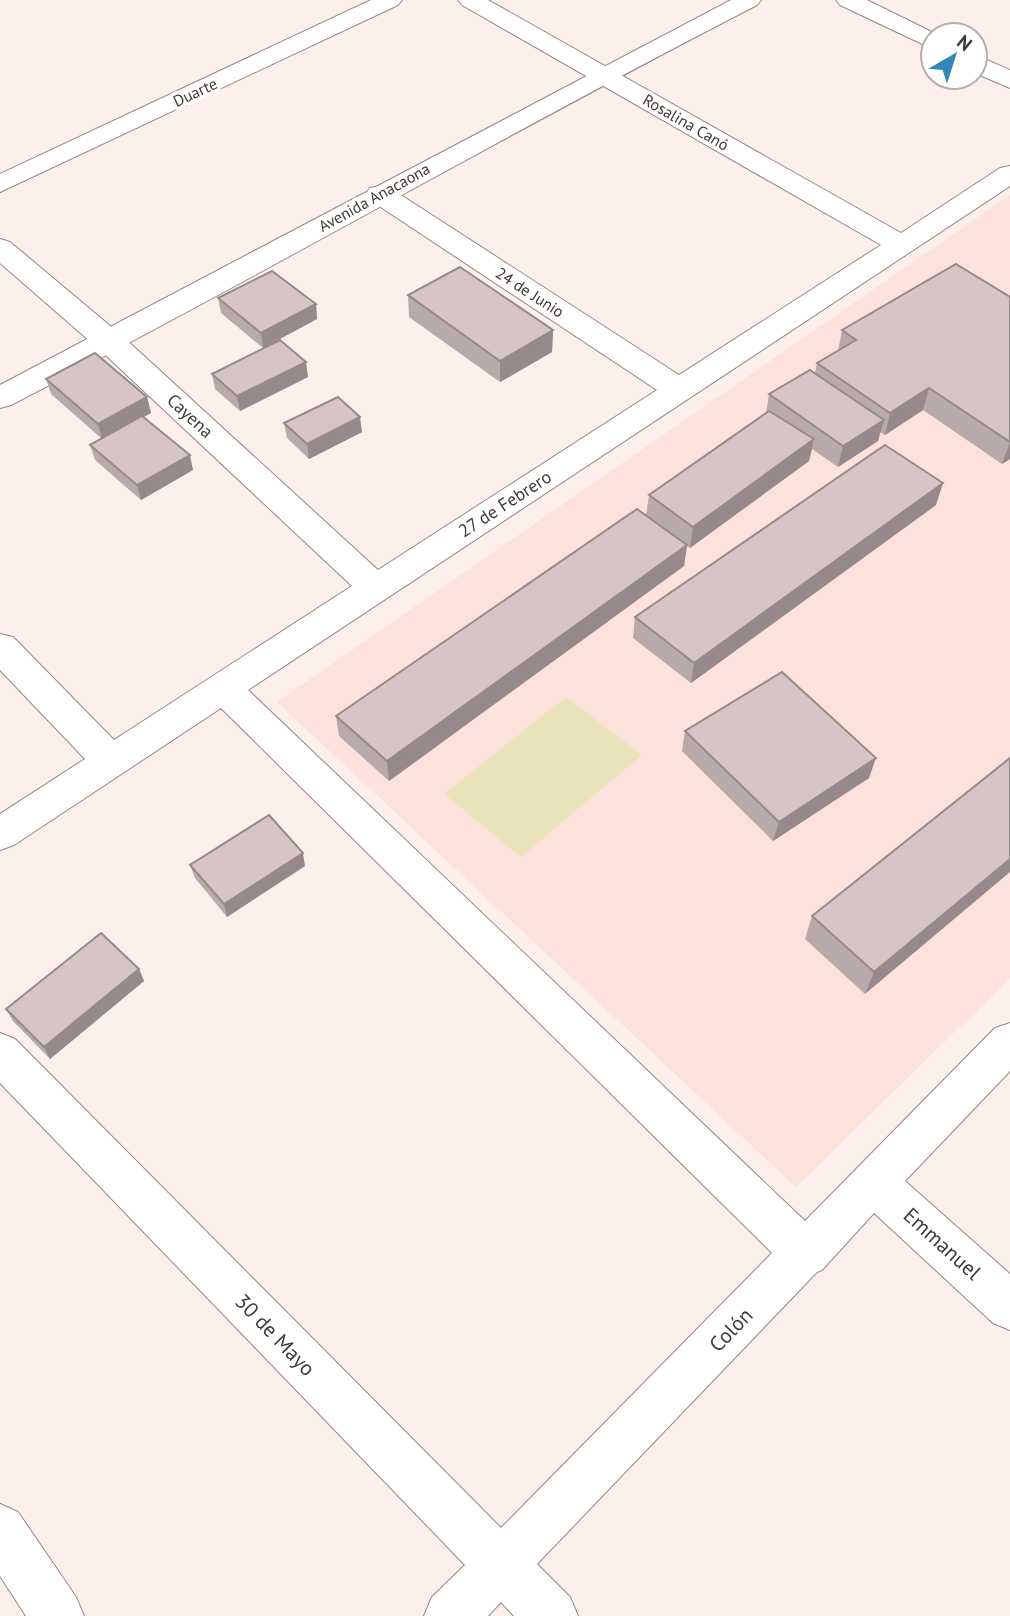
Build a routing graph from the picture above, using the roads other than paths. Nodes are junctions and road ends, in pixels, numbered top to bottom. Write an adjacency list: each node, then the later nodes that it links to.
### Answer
1 (390, 0): 10 (street, Duarte)
2 (470, 0): 7 (street, Rosalina Canó)
3 (749, 0): 7 (street, Avenida Anacaona)
4 (848, 0): 5 (street)
5 (919, 35)
6 (989, 70): 8 (street)
7 (602, 74): 11 (street, Avenida Anacaona); 12 (street, Rosalina Canó)
8 (1010, 80)
9 (1010, 174): 12 (street, 27 de Febrero)
10 (0, 184)
11 (380, 194): 14 (street, Avenida Anacaona); 15 (street, 24 de Junio)
12 (902, 245): 15 (street, 27 de Febrero)
13 (0, 248): 14 (street, Cayena)
14 (110, 342): 16 (street, Avenida Anacaona); 17 (street, Cayena)
15 (680, 390): 17 (street, 27 de Febrero)
16 (0, 398)
17 (376, 588): 19 (street, 27 de Febrero)
18 (0, 647): 20 (street)
19 (223, 688): 20 (street, 27 de Febrero); 25 (street)
20 (111, 763): 21 (street, 27 de Febrero)
21 (0, 834)
22 (1010, 1042): 24 (street, Colón)
23 (0, 1053): 28 (street, 30 de Mayo)
24 (874, 1183): 25 (street, Colón); 26 (street, Emmanuel)
25 (806, 1254): 28 (street, Colón)
26 (1010, 1306)
27 (0, 1530): 29 (street)
28 (499, 1566): 30 (street, Colón); 31 (street, 30 de Mayo)
29 (57, 1616)
30 (452, 1616)
31 (551, 1616)

